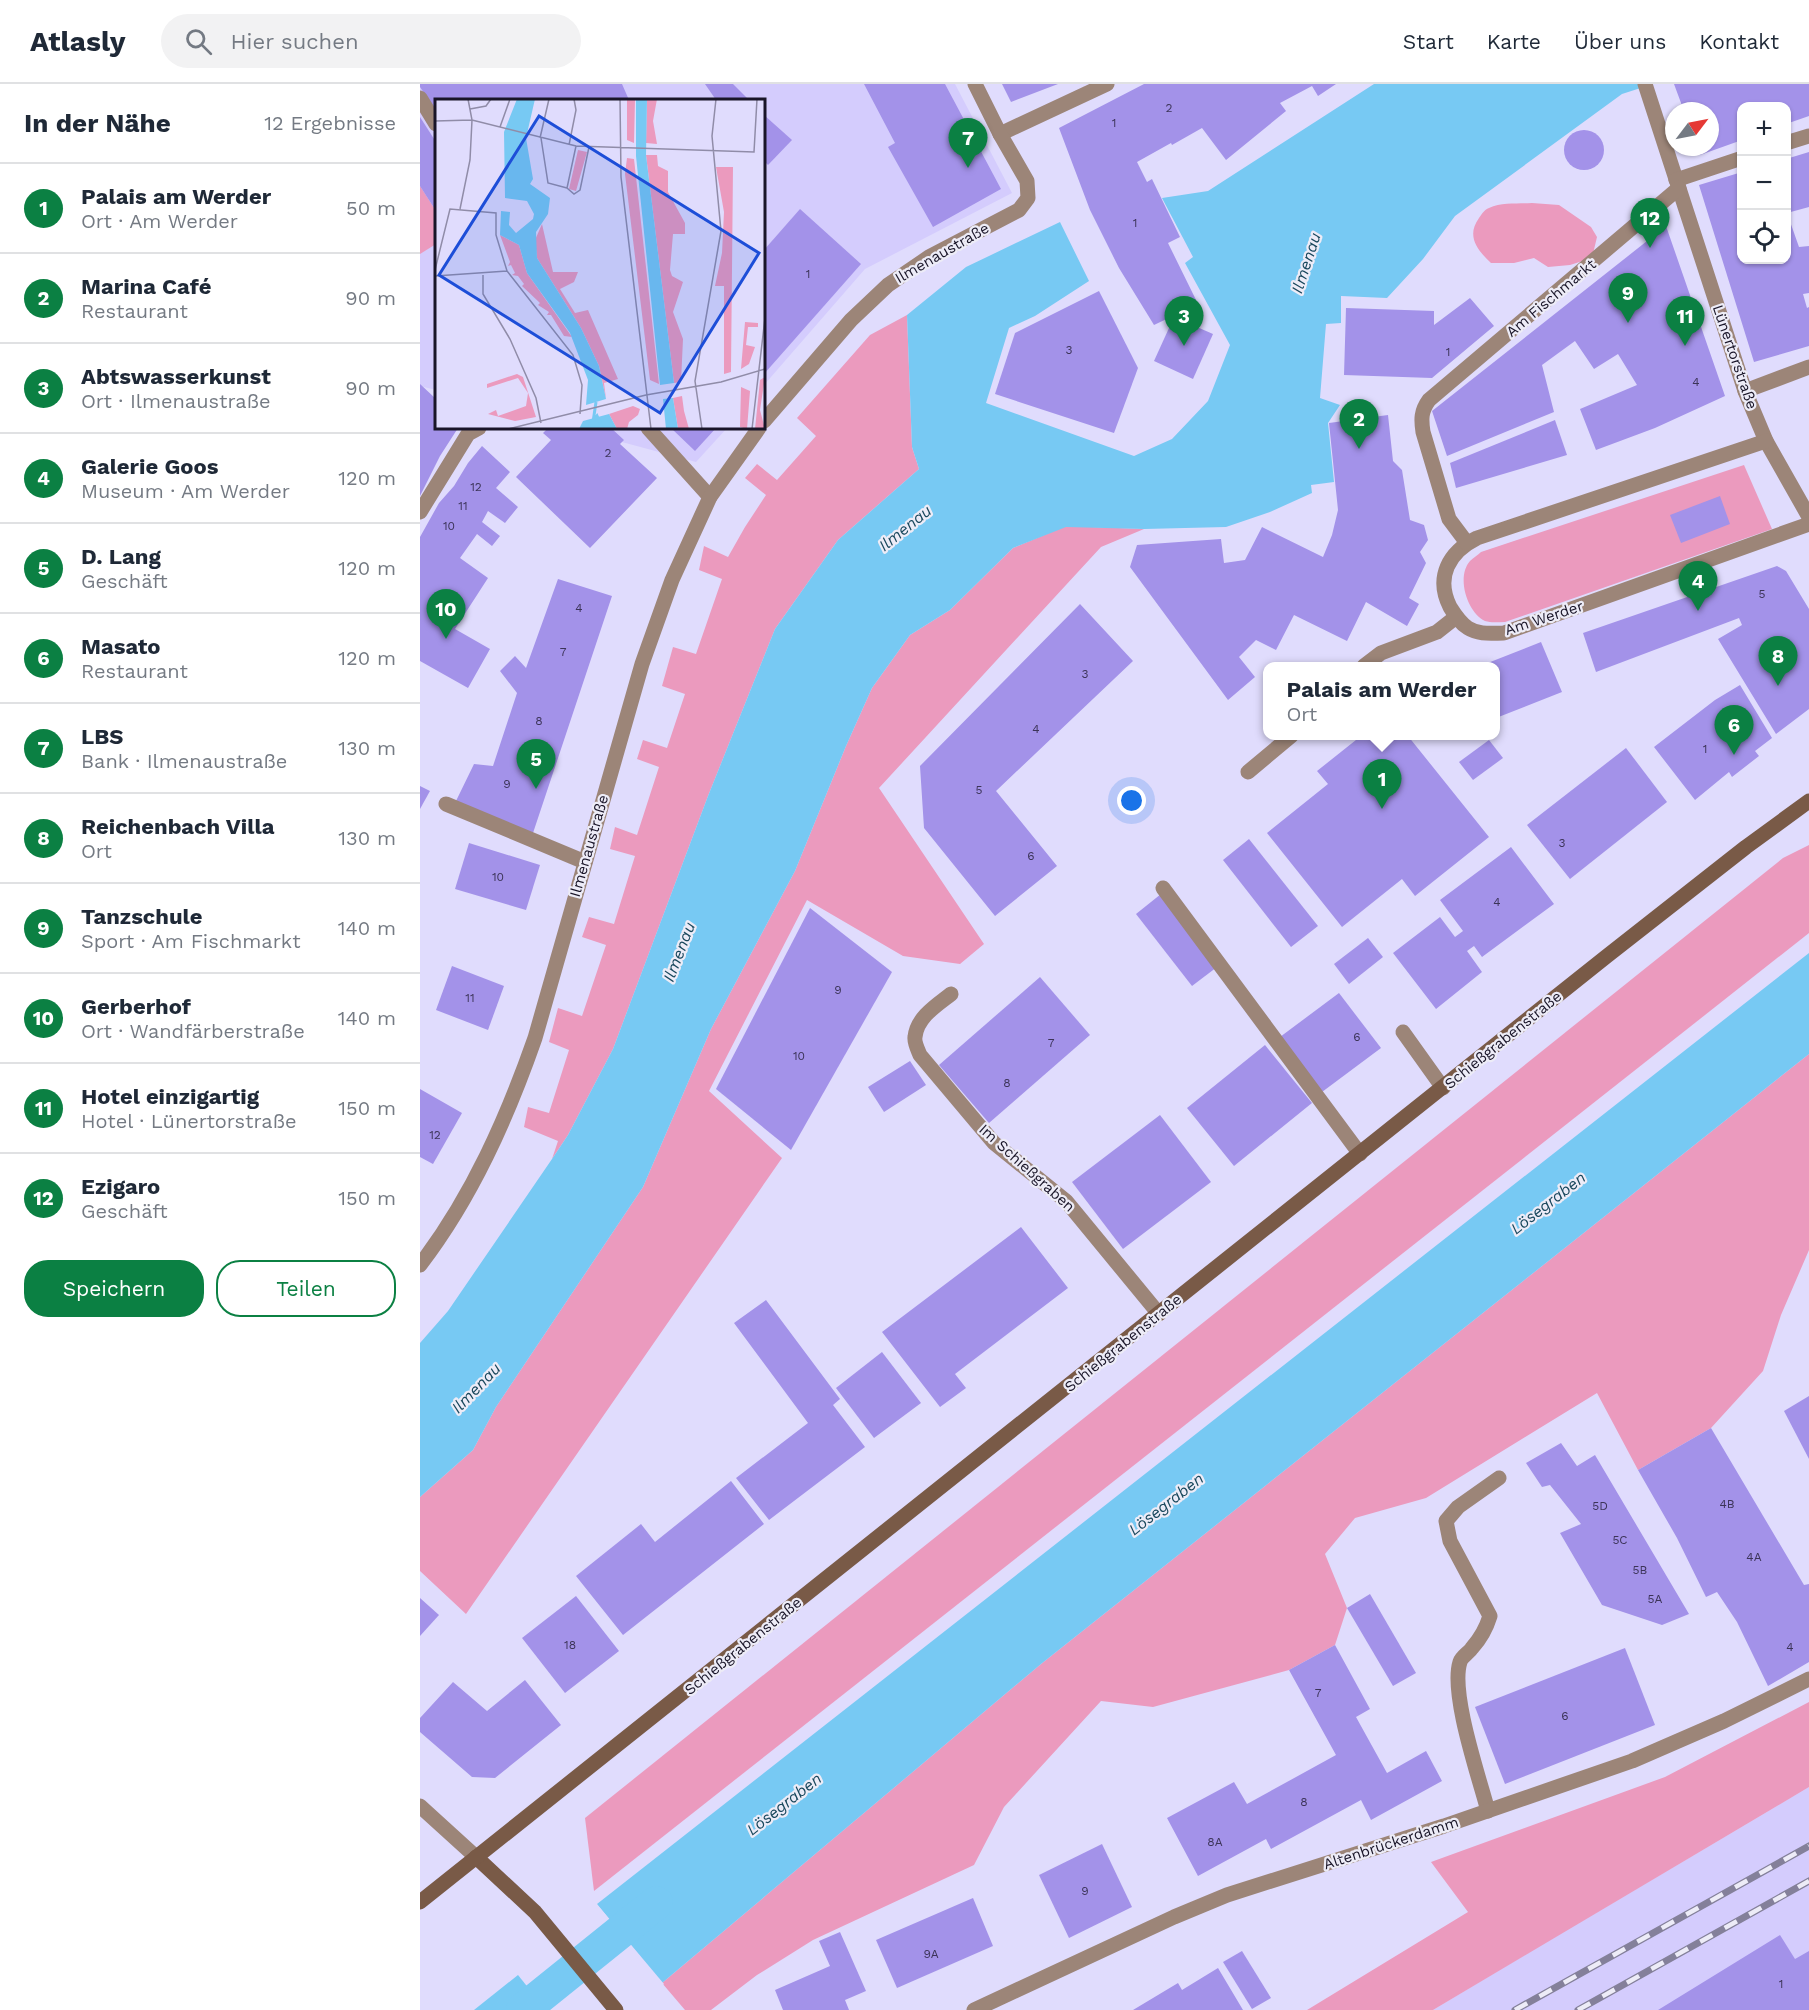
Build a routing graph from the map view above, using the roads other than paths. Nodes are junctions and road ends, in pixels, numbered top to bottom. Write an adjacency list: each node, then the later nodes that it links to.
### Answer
1 (975, 84): 6 (street, Ilmenaustraße)
2 (1107, 84): 6 (street)
3 (1645, 85): 10 (street, Lünertorstraße)
4 (420, 98): 5 (street)
5 (435, 122)
6 (1000, 134): 13 (street, Ilmenaustraße)
7 (1809, 136): 8 (street)
8 (1791, 141)
9 (1737, 160): 10 (street)
10 (1678, 184): 12 (street, Lünertorstraße); 22 (street, Am Fischmarkt)
11 (1809, 368): 12 (street)
12 (1745, 391): 17 (street, Lünertorstraße)
13 (765, 420)
14 (649, 429): 18 (street)
15 (758, 429): 18 (street, Ilmenaustraße)
16 (474, 431): 19 (street)
17 (1766, 441): 20 (street, Lünertorstraße); 22 (street)
18 (710, 497): 29 (street, Ilmenaustraße)
19 (420, 512)
20 (1809, 517)
21 (1809, 524): 23 (street, Am Werder)
22 (1467, 543): 23 (street)
23 (1456, 617): 24 (street)
24 (1369, 662)
25 (1285, 740): 26 (street)
26 (1248, 772)
27 (1809, 801): 33 (main road, Schießgrabenstraße)
28 (446, 804): 29 (street)
29 (585, 862): 35 (street, Ilmenaustraße)
30 (1163, 888): 34 (street)
31 (951, 994): 36 (street, Im Schießgraben)
32 (1403, 1032): 33 (street)
33 (1443, 1088): 34 (main road, Schießgrabenstraße)
34 (1360, 1154): 36 (main road, Schießgrabenstraße)
35 (420, 1265)
36 (1159, 1314): 41 (main road, Schießgrabenstraße)
37 (1499, 1478): 40 (street)
38 (1809, 1678): 40 (street, Altenbrückerdamm)
39 (420, 1806): 41 (street)
40 (1488, 1811): 44 (street, Altenbrückerdamm)
41 (476, 1857): 42 (main road, Schießgrabenstraße); 43 (main road)
42 (420, 1902)
43 (616, 2010)
44 (974, 2010)

